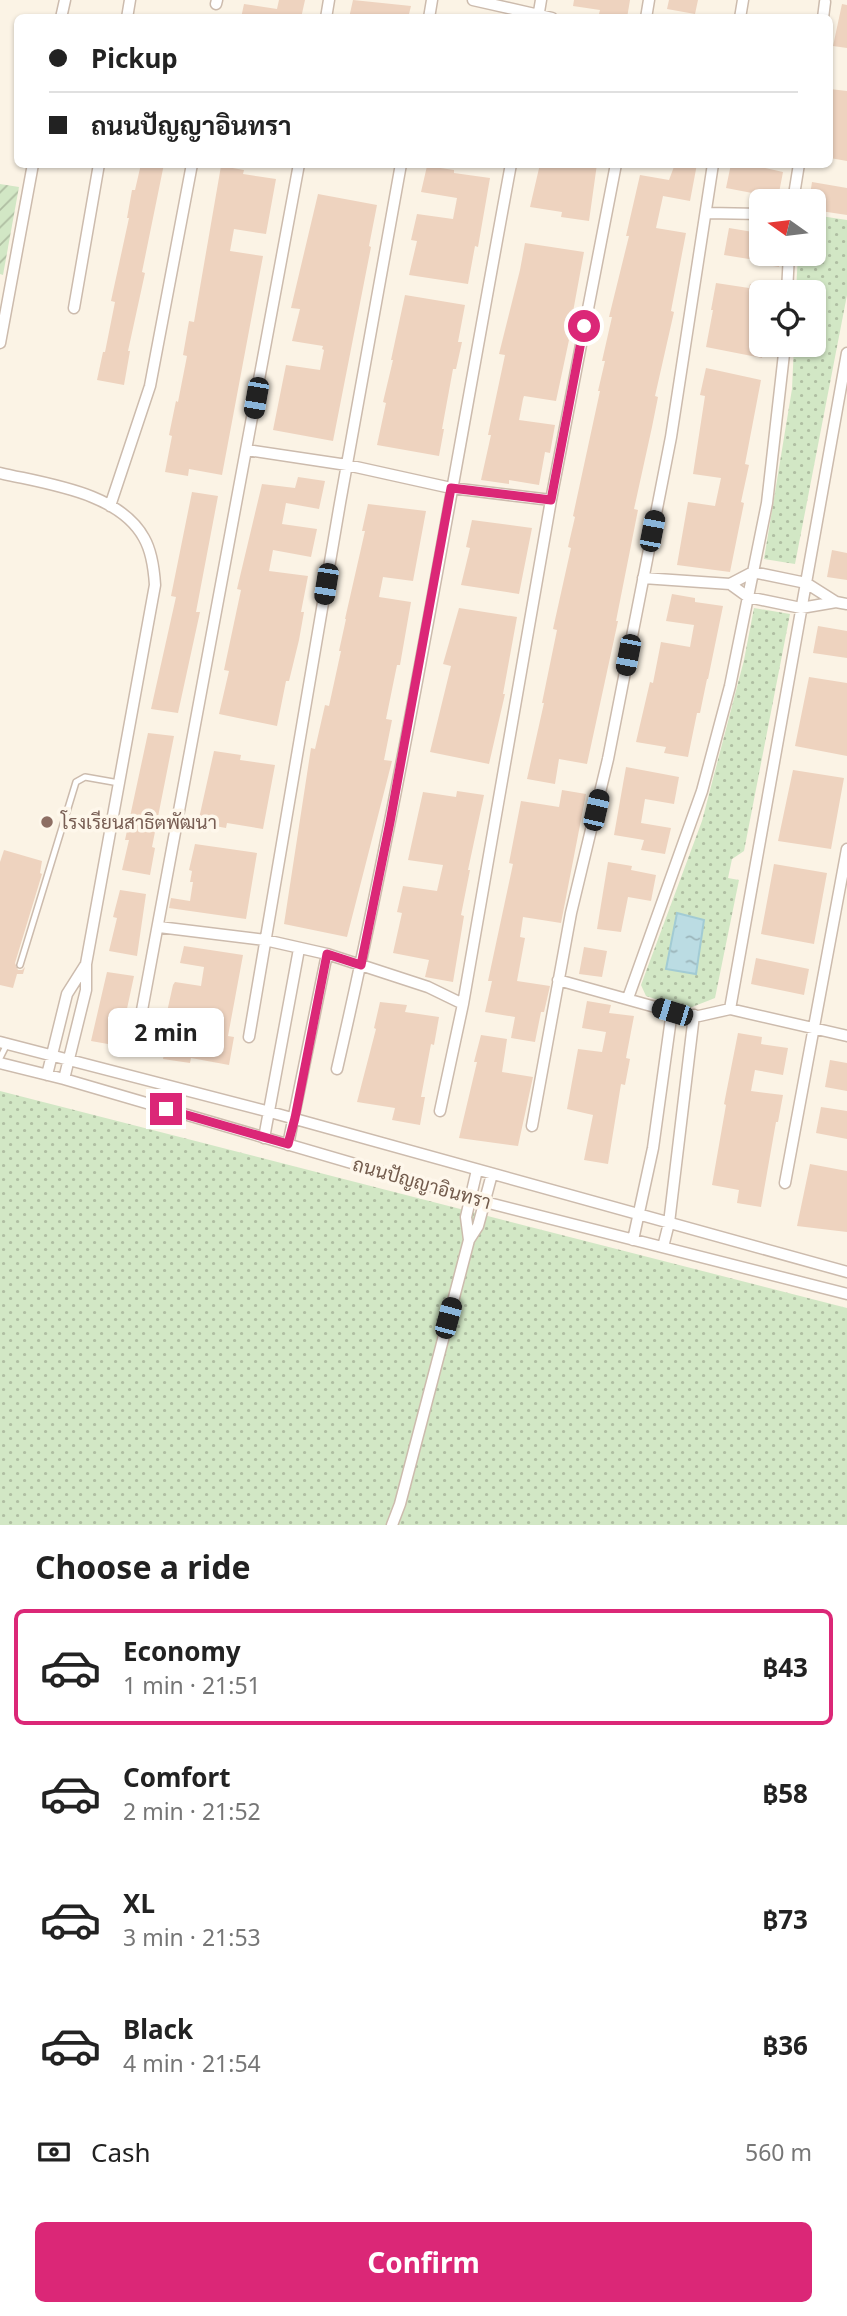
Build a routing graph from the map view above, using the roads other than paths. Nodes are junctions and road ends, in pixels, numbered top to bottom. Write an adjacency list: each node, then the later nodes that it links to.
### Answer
1 (473, 0): 3 (street)
2 (825, 2): 4 (street)
3 (530, 14)
4 (824, 14)
5 (32, 168): 17 (street)
6 (98, 168): 18 (street)
7 (191, 168): 27 (street)
8 (298, 168): 22 (street)
9 (400, 168): 23 (street)
10 (510, 168): 25 (street)
11 (615, 168): 26 (street)
12 (713, 168): 15 (street)
13 (798, 168): 14 (street)
14 (795, 189)
15 (707, 213): 16 (street); 29 (street)
16 (749, 214)
17 (5, 285): 19 (street)
18 (74, 308)
19 (0, 343)
20 (847, 353): 30 (street)
21 (784, 357): 28 (street)
22 (247, 450): 23 (street); 37 (street)
23 (347, 465): 25 (street); 38 (street)
24 (0, 474): 27 (street)
25 (451, 488): 26 (street); 43 (street)
26 (551, 500): 46 (street)
27 (110, 506): 35 (street)
28 (753, 572): 30 (street); 31 (street); 32 (street)
29 (643, 578): 31 (street); 44 (street)
30 (806, 583): 33 (street); 34 (street)
31 (730, 584): 32 (street)
32 (748, 597): 34 (street); 45 (street)
33 (841, 603): 34 (street)
34 (801, 608): 47 (street)
35 (119, 783): 41 (lane); 42 (street)
36 (847, 849): 51 (street)
37 (159, 927): 38 (street); 50 (street)
38 (265, 940): 39 (street); 52 (street)
39 (299, 949): 40 (street); 65 (street)
40 (327, 954): 43 (street); 66 (street)
41 (20, 964)
42 (86, 964): 55 (street); 57 (street)
43 (361, 965): 46 (street); 59 (street)
44 (558, 980): 45 (street); 67 (street)
45 (628, 998): 48 (street)
46 (463, 1004): 64 (street)
47 (730, 1009): 49 (street); 51 (street)
48 (672, 1012): 49 (street); 62 (street)
49 (694, 1015): 63 (street)
50 (140, 1021)
51 (813, 1027): 53 (street); 72 (street)
52 (250, 1037)
53 (847, 1037)
54 (3, 1043): 55 (street, ถนนปัญญาอินทรา); 56 (lane)
55 (53, 1056): 57 (street, ถนนปัญญาอินทรา); 60 (street)
56 (0, 1058)
57 (69, 1060): 61 (street); 65 (street, ถนนปัญญาอินทรา)
58 (0, 1063): 60 (street, ถนนปัญญาอินทรา)
59 (337, 1069)
60 (47, 1075): 61 (street, ถนนปัญญาอินทรา)
61 (64, 1079): 68 (street, ถนนปัญญาอินทรา)
62 (660, 1103): 63 (street); 75 (street)
63 (682, 1105): 76 (street)
64 (440, 1111)
65 (270, 1112): 66 (street, ถนนปัญญาอินทรา); 68 (street)
66 (295, 1118): 69 (street); 70 (street, ถนนปัญญาอินทรา)
67 (532, 1126)
68 (264, 1138): 69 (street, ถนนปัญญาอินทรา)
69 (288, 1144): 73 (street, ถนนปัญญาอินทรา)
70 (477, 1170): 71 (street, ถนนปัญญาอินทรา); 73 (street)
71 (492, 1174): 74 (street); 75 (street, ถนนปัญญาอินทรา)
72 (785, 1183)
73 (470, 1196): 74 (street, ถนนปัญญาอินทรา); 77 (street)
74 (485, 1202): 77 (street); 78 (street, ถนนปัญญาอินทรา)
75 (639, 1214): 76 (street, ถนนปัญญาอินทรา); 78 (street)
76 (669, 1223): 79 (street); 80 (street, ถนนปัญญาอินทรา)
77 (469, 1240): 82 (street)
78 (633, 1240): 79 (street, ถนนปัญญาอินทรา)
79 (663, 1247): 81 (street, ถนนปัญญาอินทรา)
80 (847, 1272)
81 (847, 1294)
82 (392, 1525)

